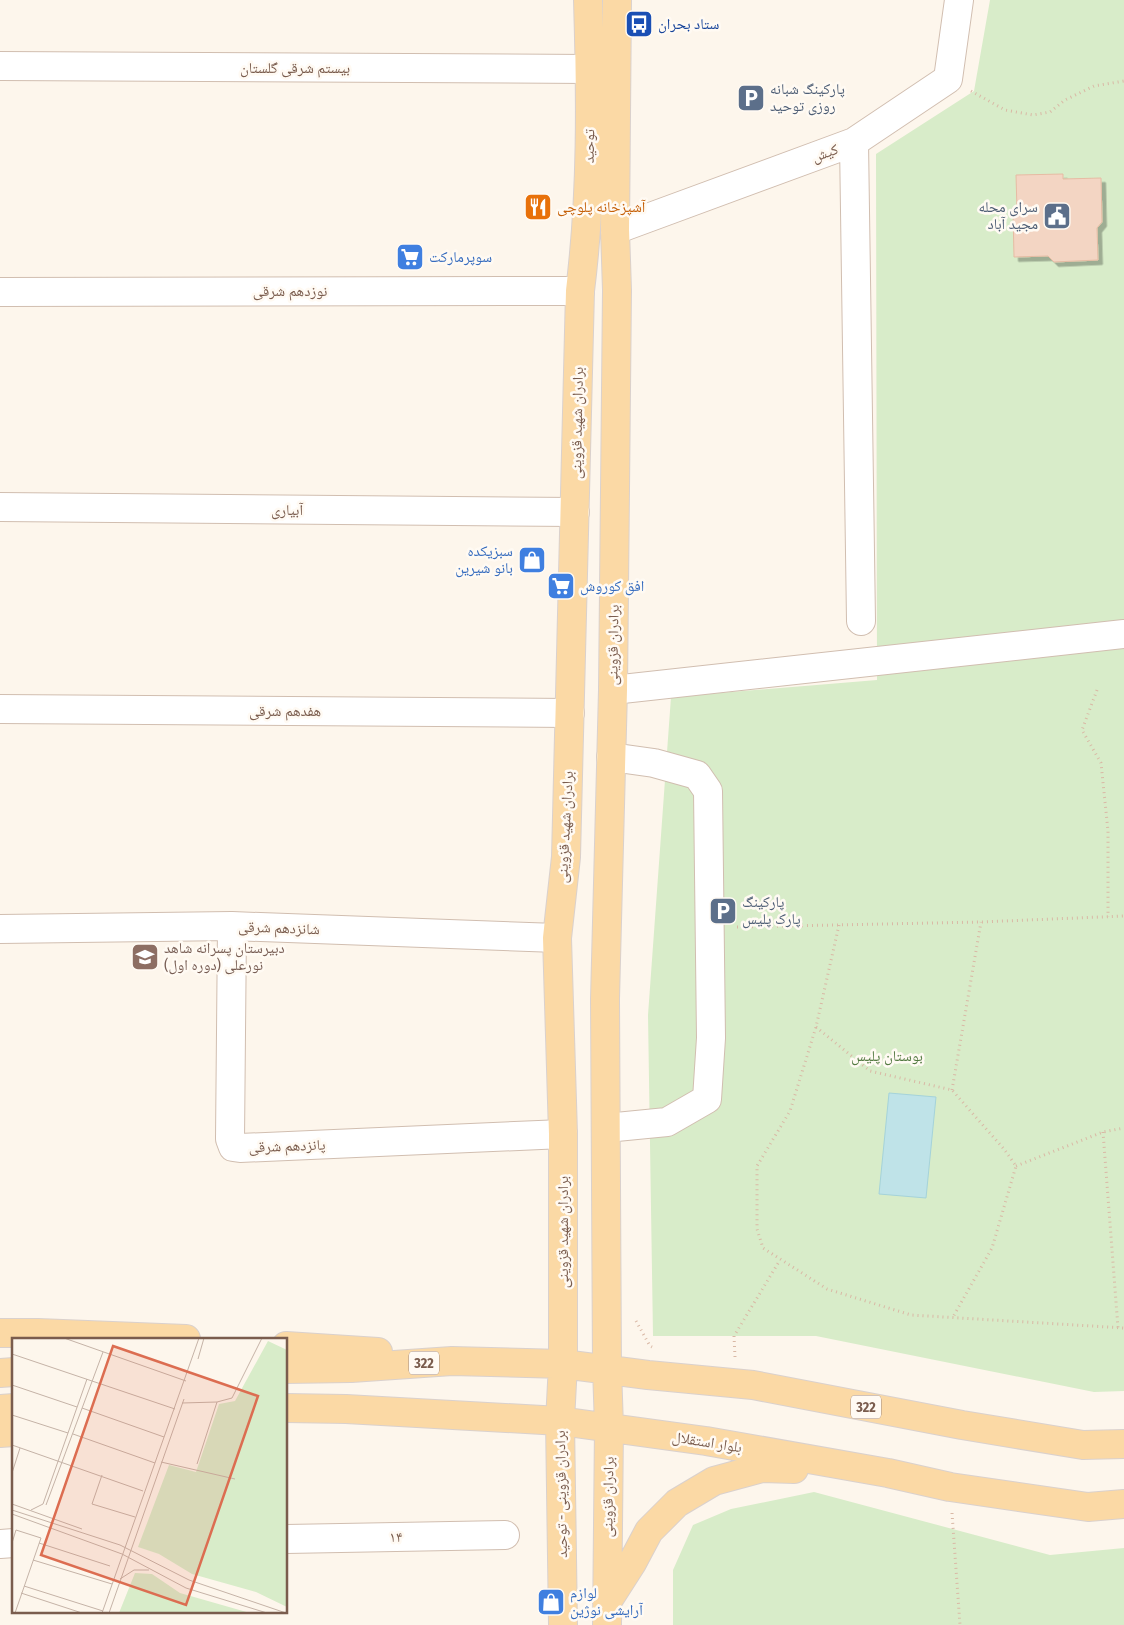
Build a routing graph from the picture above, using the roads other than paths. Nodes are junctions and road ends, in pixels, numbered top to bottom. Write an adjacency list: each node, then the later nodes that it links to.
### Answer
1 (588, 0): 5 (main road, توحید)
2 (617, 0): 6 (main road, توحید)
3 (959, 0): 7 (street, کیش)
4 (0, 66): 5 (street, بیستم شرقی گلستان)
5 (590, 69): 6 (main road); 9 (main road, توحید)
6 (618, 70): 8 (main road, توحید)
7 (854, 142): 8 (street, کیش); 15 (street)
8 (616, 230): 9 (main road); 10 (main road, توحید)
9 (586, 240): 11 (main road, توحید)
10 (617, 290): 11 (main road); 17 (main road, برادران قزوینی)
11 (580, 291): 12 (street, نوزدهم شرقی); 14 (main road, برادران شهید قزوینی)
12 (0, 292)
13 (0, 507): 14 (street, آبیاری)
14 (575, 512): 19 (main road, برادران شهید قزوینی)
15 (861, 621)
16 (1124, 634): 17 (street)
17 (613, 690): 20 (main road, برادران قزوینی)
18 (0, 709): 19 (street, هفدهم شرقی)
19 (570, 713): 23 (main road, برادران شهید قزوینی)
20 (611, 757): 24 (main road, برادران قزوینی); 24 (street)
21 (232, 926): 22 (street, شانزدهم شرقی); 23 (street, شانزدهم شرقی); 25 (street, پانزدهم شرقی)
22 (0, 929)
23 (557, 938): 25 (main road, برادران شهید قزوینی)
24 (606, 1128): 31 (main road)
25 (563, 1134): 30 (main road, برادران شهید قزوینی)
26 (0, 1333): 27 (main road)
27 (161, 1338)
28 (288, 1346): 29 (main road)
29 (452, 1360): 30 (main road, 322); 32 (main road, 322)
30 (563, 1364): 31 (main road, 322); 35 (main road, برادران قزوینی - توحید)
31 (607, 1368): 37 (main road, برادران قزوینی); 38 (main road, 322)
32 (288, 1369)
33 (288, 1408): 34 (main road, بلوار استقلال)
34 (346, 1409): 35 (main road, بلوار استقلال); 36 (main road)
35 (560, 1421): 37 (main road, بلوار استقلال); 44 (main road, برادران قزوینی - توحید)
36 (288, 1424)
37 (609, 1427): 39 (main road, بلوار استقلال); 43 (main road, برادران قزوینی)
38 (1124, 1444)
39 (888, 1473): 40 (main road, بلوار استقلال); 43 (main road)
40 (1124, 1504)
41 (505, 1535): 42 (street, ۱۴)
42 (288, 1539)
43 (607, 1613)
44 (563, 1625)

